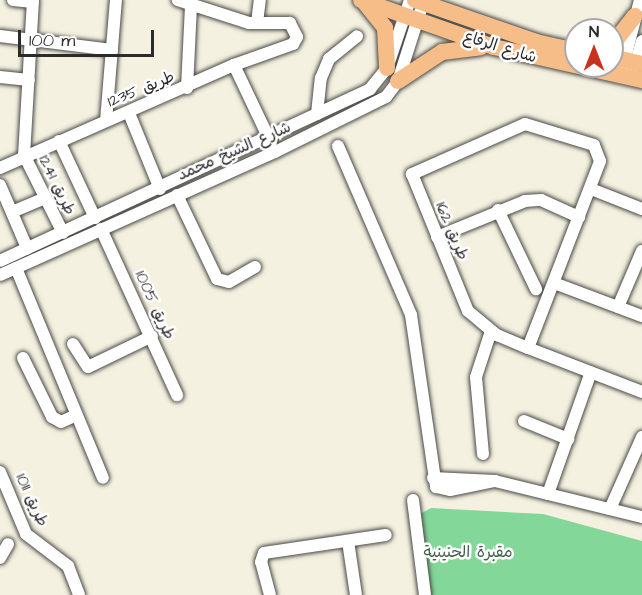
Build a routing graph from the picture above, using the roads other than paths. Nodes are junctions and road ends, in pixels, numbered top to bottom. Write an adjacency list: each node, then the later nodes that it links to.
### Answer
1 (13, 0): 6 (street, طريق 1241)
2 (116, 0): 19 (street)
3 (178, 0): 8 (street)
4 (260, 0): 11 (street)
5 (362, 0): 10 (main road, شارع الرفاع); 21 (main road)
6 (33, 1): 15 (street, طريق 1241)
7 (416, 1): 10 (street, شارع الشيخ محمد); 18 (main road, شارع الرفاع)
8 (191, 5): 11 (street); 26 (street)
9 (637, 8): 12 (main road); 22 (street)
10 (411, 19): 17 (main road, شارع الرفاع); 21 (street, شارع الشيخ محمد); 25 (street, شارع الشيخ محمد)
11 (257, 23): 20 (street, طريق 1235)
12 (624, 27)
13 (0, 36): 15 (street)
14 (357, 36): 28 (street)
15 (31, 40): 19 (street); 24 (street, طريق 1241)
16 (642, 41): 22 (street)
17 (494, 47): 22 (main road, شارع الرفاع); 25 (main road)
18 (564, 48)
19 (112, 50): 29 (street)
20 (234, 65): 26 (street, طريق 1235); 30 (street)
21 (387, 68): 28 (street, شارع الشيخ محمد)
22 (630, 68)
23 (0, 78): 24 (street)
24 (29, 80): 34 (street, طريق 1241)
25 (398, 81): 33 (street, شارع الشيخ محمد)
26 (188, 88): 27 (street, طريق 1235)
27 (129, 113): 29 (street, طريق 1235); 37 (street)
28 (317, 114): 30 (street, شارع الشيخ محمد)
29 (106, 121): 31 (street, طريق 1235)
30 (268, 138): 33 (street); 37 (street, شارع الشيخ محمد)
31 (59, 141): 34 (street, طريق 1235); 45 (street)
32 (338, 146): 73 (street)
33 (275, 152): 39 (street, شارع الشيخ محمد)
34 (24, 155): 35 (street, طريق 1235); 40 (street, طريق 1241)
35 (0, 168)
36 (0, 184): 43 (street)
37 (160, 189): 45 (street, شارع الشيخ محمد)
38 (591, 189): 41 (street); 44 (street); 47 (street, طريق 162)
39 (177, 195): 45 (street, شارع الشيخ محمد); 51 (street)
40 (45, 198): 43 (street); 46 (street, طريق 1241)
41 (642, 209)
42 (498, 210): 44 (street); 47 (street); 55 (street)
43 (12, 212): 48 (street)
44 (579, 217): 54 (street)
45 (98, 224): 46 (street, شارع الشيخ محمد); 52 (street, شارع الشيخ محمد); 59 (street, طريق 1005)
46 (63, 233): 48 (street, شارع الشيخ محمد)
47 (437, 237): 58 (street, طريق 162)
48 (27, 248): 50 (street, شارع الشيخ محمد)
49 (642, 251): 56 (street)
50 (0, 261)
51 (255, 267)
52 (16, 268): 53 (street, شارع الشيخ محمد); 66 (street)
53 (0, 275)
54 (554, 283): 56 (street); 61 (street)
55 (536, 289)
56 (618, 307): 57 (street)
57 (642, 316)
58 (491, 331): 61 (street, طريق 162); 70 (street)
59 (152, 336): 60 (street); 65 (street, طريق 1005)
60 (73, 344)
61 (528, 348): 63 (street, طريق 162)
62 (23, 358): 66 (street)
63 (591, 372): 64 (street, طريق 162); 69 (street)
64 (642, 393)
65 (177, 395)
66 (77, 415): 72 (street)
67 (524, 421): 69 (street)
68 (642, 437): 75 (street)
69 (568, 439): 73 (street)
70 (483, 454)
71 (0, 472): 81 (street, طريق 1011)
72 (103, 478)
73 (548, 494): 75 (street)
74 (413, 500): 84 (street)
75 (610, 509): 76 (street)
76 (642, 517)
77 (386, 534): 78 (street)
78 (348, 541): 82 (street); 83 (street)
79 (8, 544): 80 (street)
80 (0, 558)
81 (79, 595)
82 (270, 595)
83 (356, 595)
84 (425, 595)

